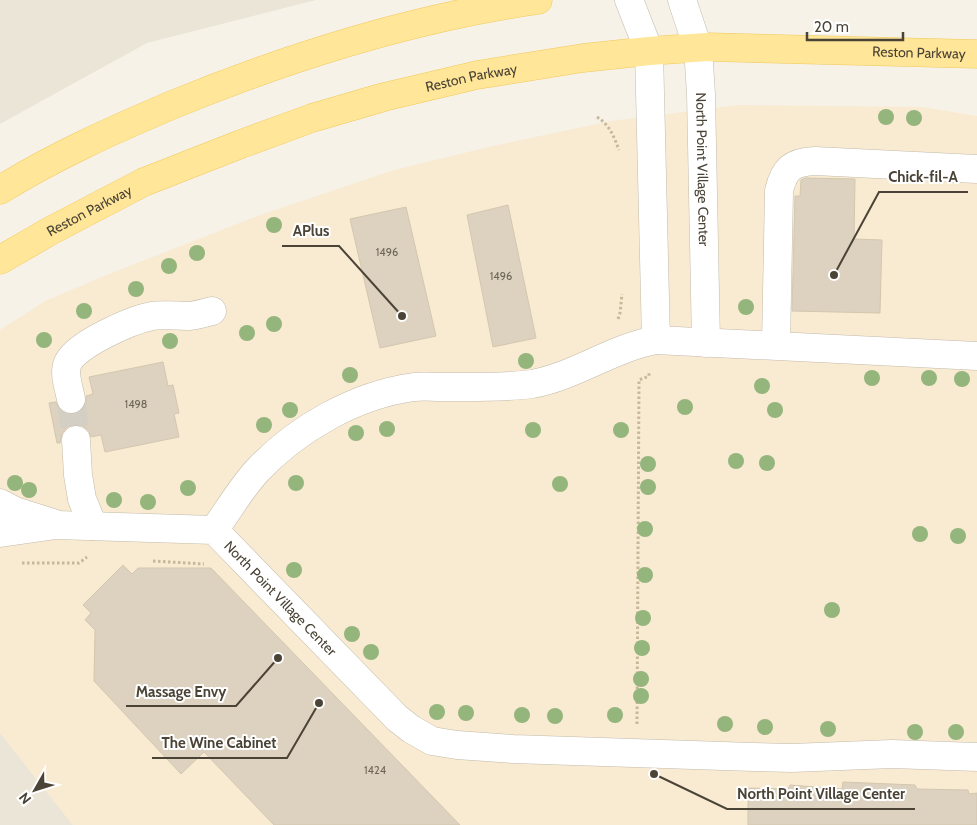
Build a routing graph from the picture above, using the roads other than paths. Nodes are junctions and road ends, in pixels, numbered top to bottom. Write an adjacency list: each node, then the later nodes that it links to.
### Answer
1 (538, 0): 8 (main road)
2 (629, 0): 5 (street)
3 (682, 0): 4 (street, North Point Village Center)
4 (698, 48): 5 (main road, Reston Parkway); 6 (main road, Reston Parkway); 12 (street, North Point Village Center)
5 (649, 51): 9 (main road, Reston Parkway); 11 (street)
6 (977, 54)
7 (977, 169): 13 (street)
8 (0, 190)
9 (0, 260)
10 (212, 311): 15 (street)
11 (646, 342): 12 (street, North Point Village Center); 21 (street, North Point Village Center)
12 (706, 343): 13 (street, North Point Village Center)
13 (776, 345): 14 (street, North Point Village Center)
14 (977, 356)
15 (71, 399)
16 (76, 440): 17 (street)
17 (78, 475): 19 (street); 20 (street)
18 (0, 503): 19 (street, North Point Village Center)
19 (56, 525): 20 (street, North Point Village Center); 22 (street, North Point Village Center)
20 (94, 526): 21 (street, North Point Village Center)
21 (214, 530): 23 (street, North Point Village Center)
22 (0, 533)
23 (977, 757)

